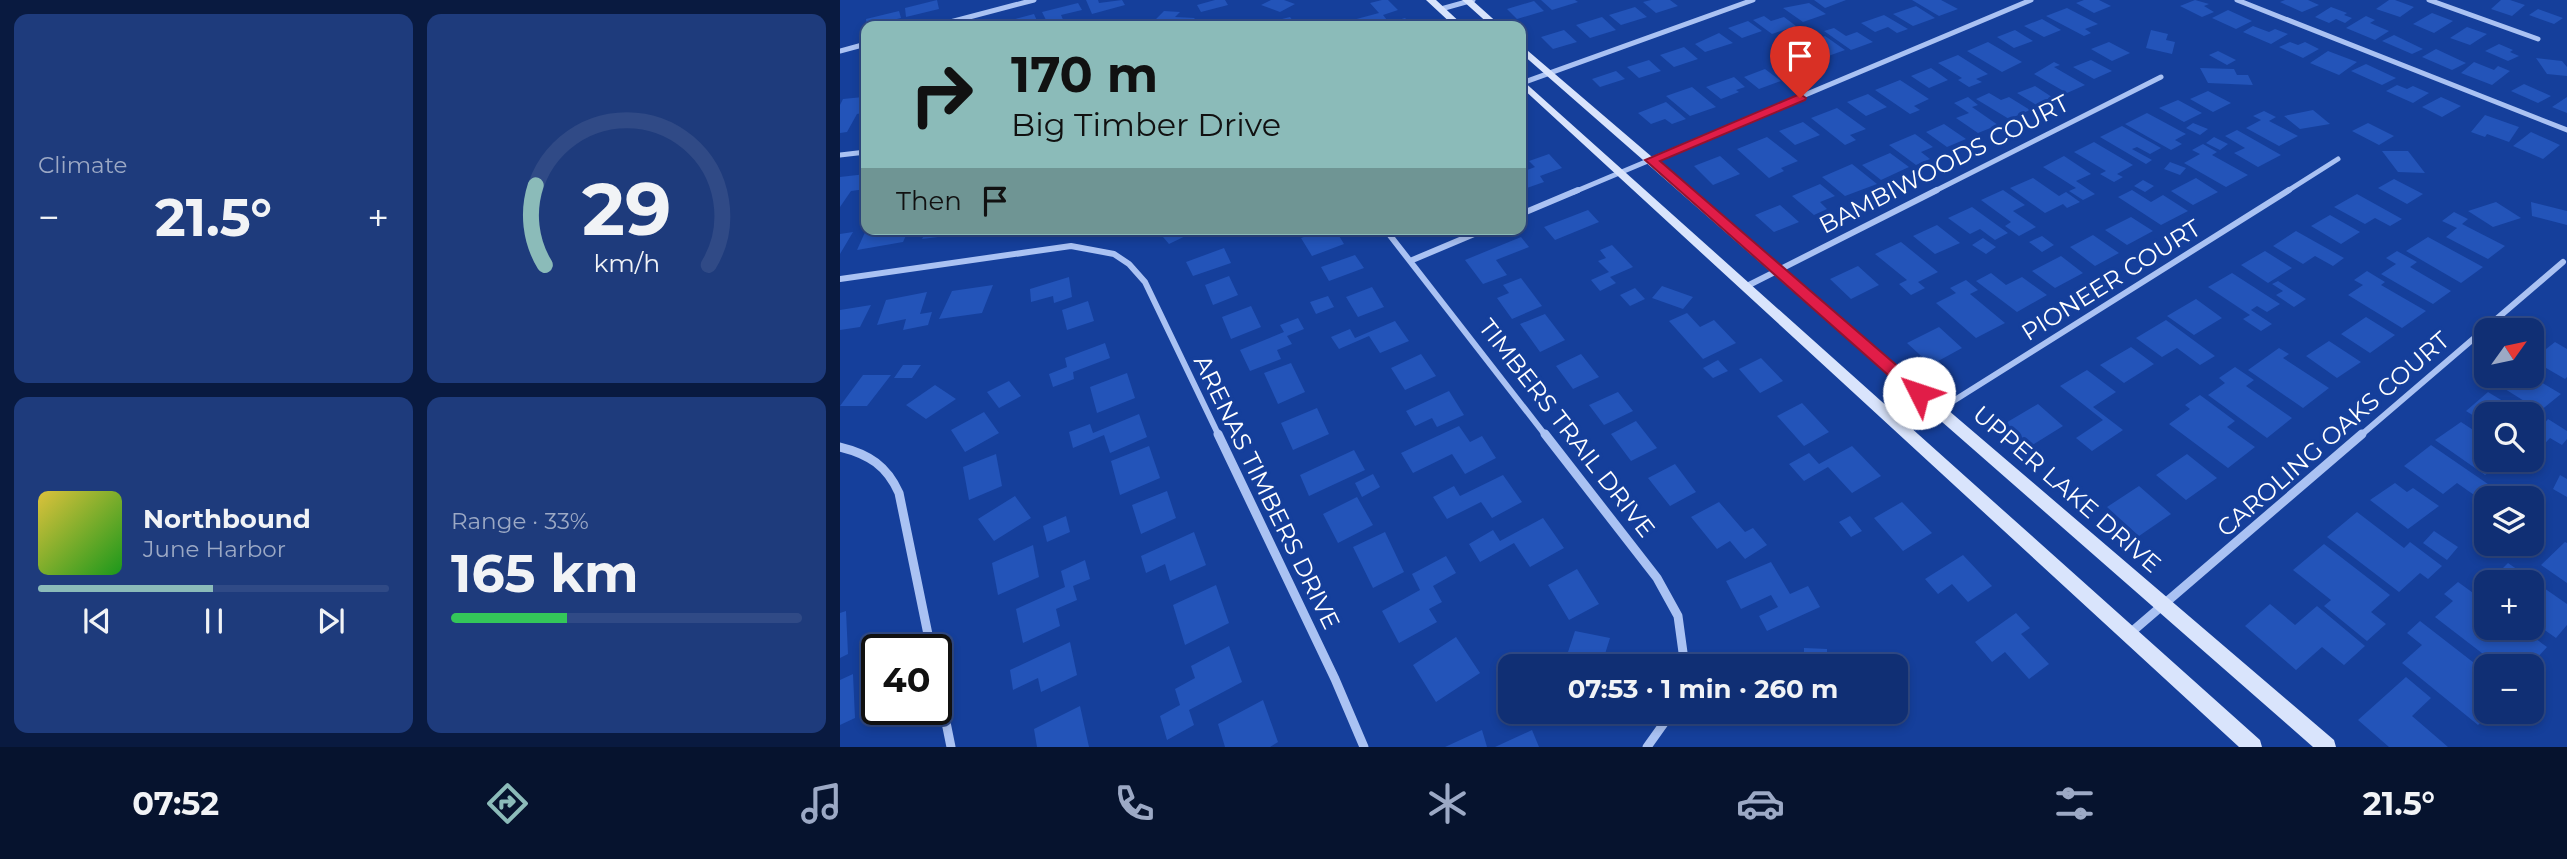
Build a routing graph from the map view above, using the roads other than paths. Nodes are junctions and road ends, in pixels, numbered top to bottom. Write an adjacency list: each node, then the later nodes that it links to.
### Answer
1 (1034, 0): 9 (street)
2 (1431, 0): 8 (street)
3 (1469, 0): 8 (street); 11 (street)
4 (1753, 0): 16 (street)
5 (2031, 0): 24 (street)
6 (2237, 0): 20 (street)
7 (2430, 0): 12 (street)
8 (1441, 9): 10 (street)
9 (954, 21)
10 (1454, 21)
11 (1491, 21)
12 (2538, 39)
13 (861, 45): 14 (street)
14 (840, 51)
15 (1526, 52): 16 (street, UPPER LAKE DRIVE)
16 (1549, 73): 18 (street); 24 (street, UPPER LAKE DRIVE)
17 (2161, 76): 31 (street, BAMBIWOODS COURT)
18 (1526, 81)
19 (1526, 88): 25 (street)
20 (2567, 130)
21 (861, 153): 22 (street)
22 (840, 155)
23 (2339, 159): 34 (street, PIONEER COURT)
24 (1651, 160): 25 (street); 31 (street, UPPER LAKE DRIVE)
25 (1619, 173): 26 (street); 33 (street)
26 (1526, 213)
27 (1390, 235): 29 (street, TIMBERS TRAIL DRIVE)
28 (1472, 235): 29 (street)
29 (1410, 261): 40 (street, TIMBERS TRAIL DRIVE)
30 (2563, 262): 37 (street, CAROLING OAKS COURT)
31 (1777, 270): 33 (street, BAMBIWOODS COURT); 34 (street, UPPER LAKE DRIVE)
32 (840, 279): 44 (street, ARENAS TIMBERS DRIVE)
33 (1745, 286): 35 (street)
34 (1939, 411): 35 (street, PIONEER COURT); 37 (street, UPPER LAKE DRIVE)
35 (1904, 432): 39 (street)
36 (840, 447): 38 (street)
37 (2162, 605): 39 (street, CAROLING OAKS COURT); 47 (street, UPPER LAKE DRIVE)
38 (928, 634)
39 (2128, 635): 46 (street)
40 (1683, 654)
41 (1664, 724): 45 (street)
42 (947, 725): 43 (street)
43 (951, 747)
44 (1364, 747)
45 (1647, 747)
46 (2253, 747)
47 (2327, 747)

